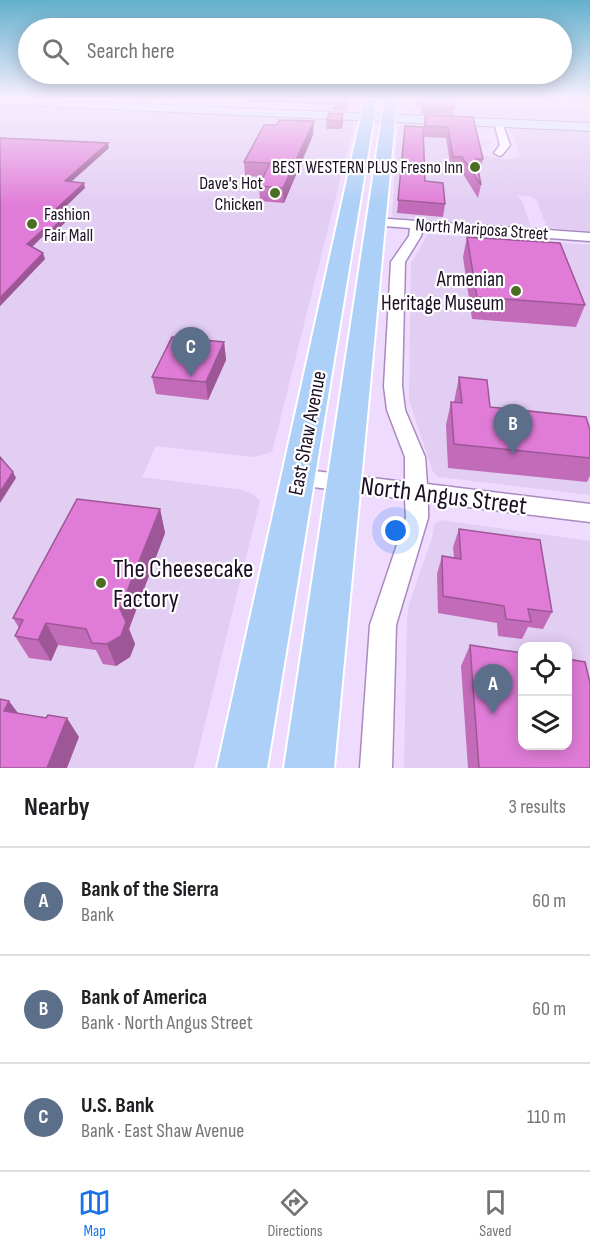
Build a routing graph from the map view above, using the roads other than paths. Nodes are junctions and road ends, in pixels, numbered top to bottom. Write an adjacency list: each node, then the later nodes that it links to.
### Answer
1 (371, 134): 5 (main road, East Shaw Avenue)
2 (378, 134): 7 (main road, East Shaw Avenue)
3 (502, 134): 4 (street)
4 (499, 153)
5 (356, 178): 6 (main road, East Shaw Avenue); 7 (main road)
6 (349, 216): 10 (main road); 11 (main road, East Shaw Avenue)
7 (375, 222): 8 (street, North Mariposa Street); 10 (main road, East Shaw Avenue)
8 (417, 225): 9 (street, North Mariposa Street); 13 (street)
9 (590, 237)
10 (367, 284): 12 (main road, East Shaw Avenue)
11 (298, 477): 12 (street, North Angus Street); 15 (main road, East Shaw Avenue)
12 (343, 483): 13 (street, North Angus Street); 16 (main road, East Shaw Avenue)
13 (418, 491): 14 (street, North Angus Street); 17 (street)
14 (590, 513)
15 (242, 768)
16 (309, 768)
17 (376, 768)

